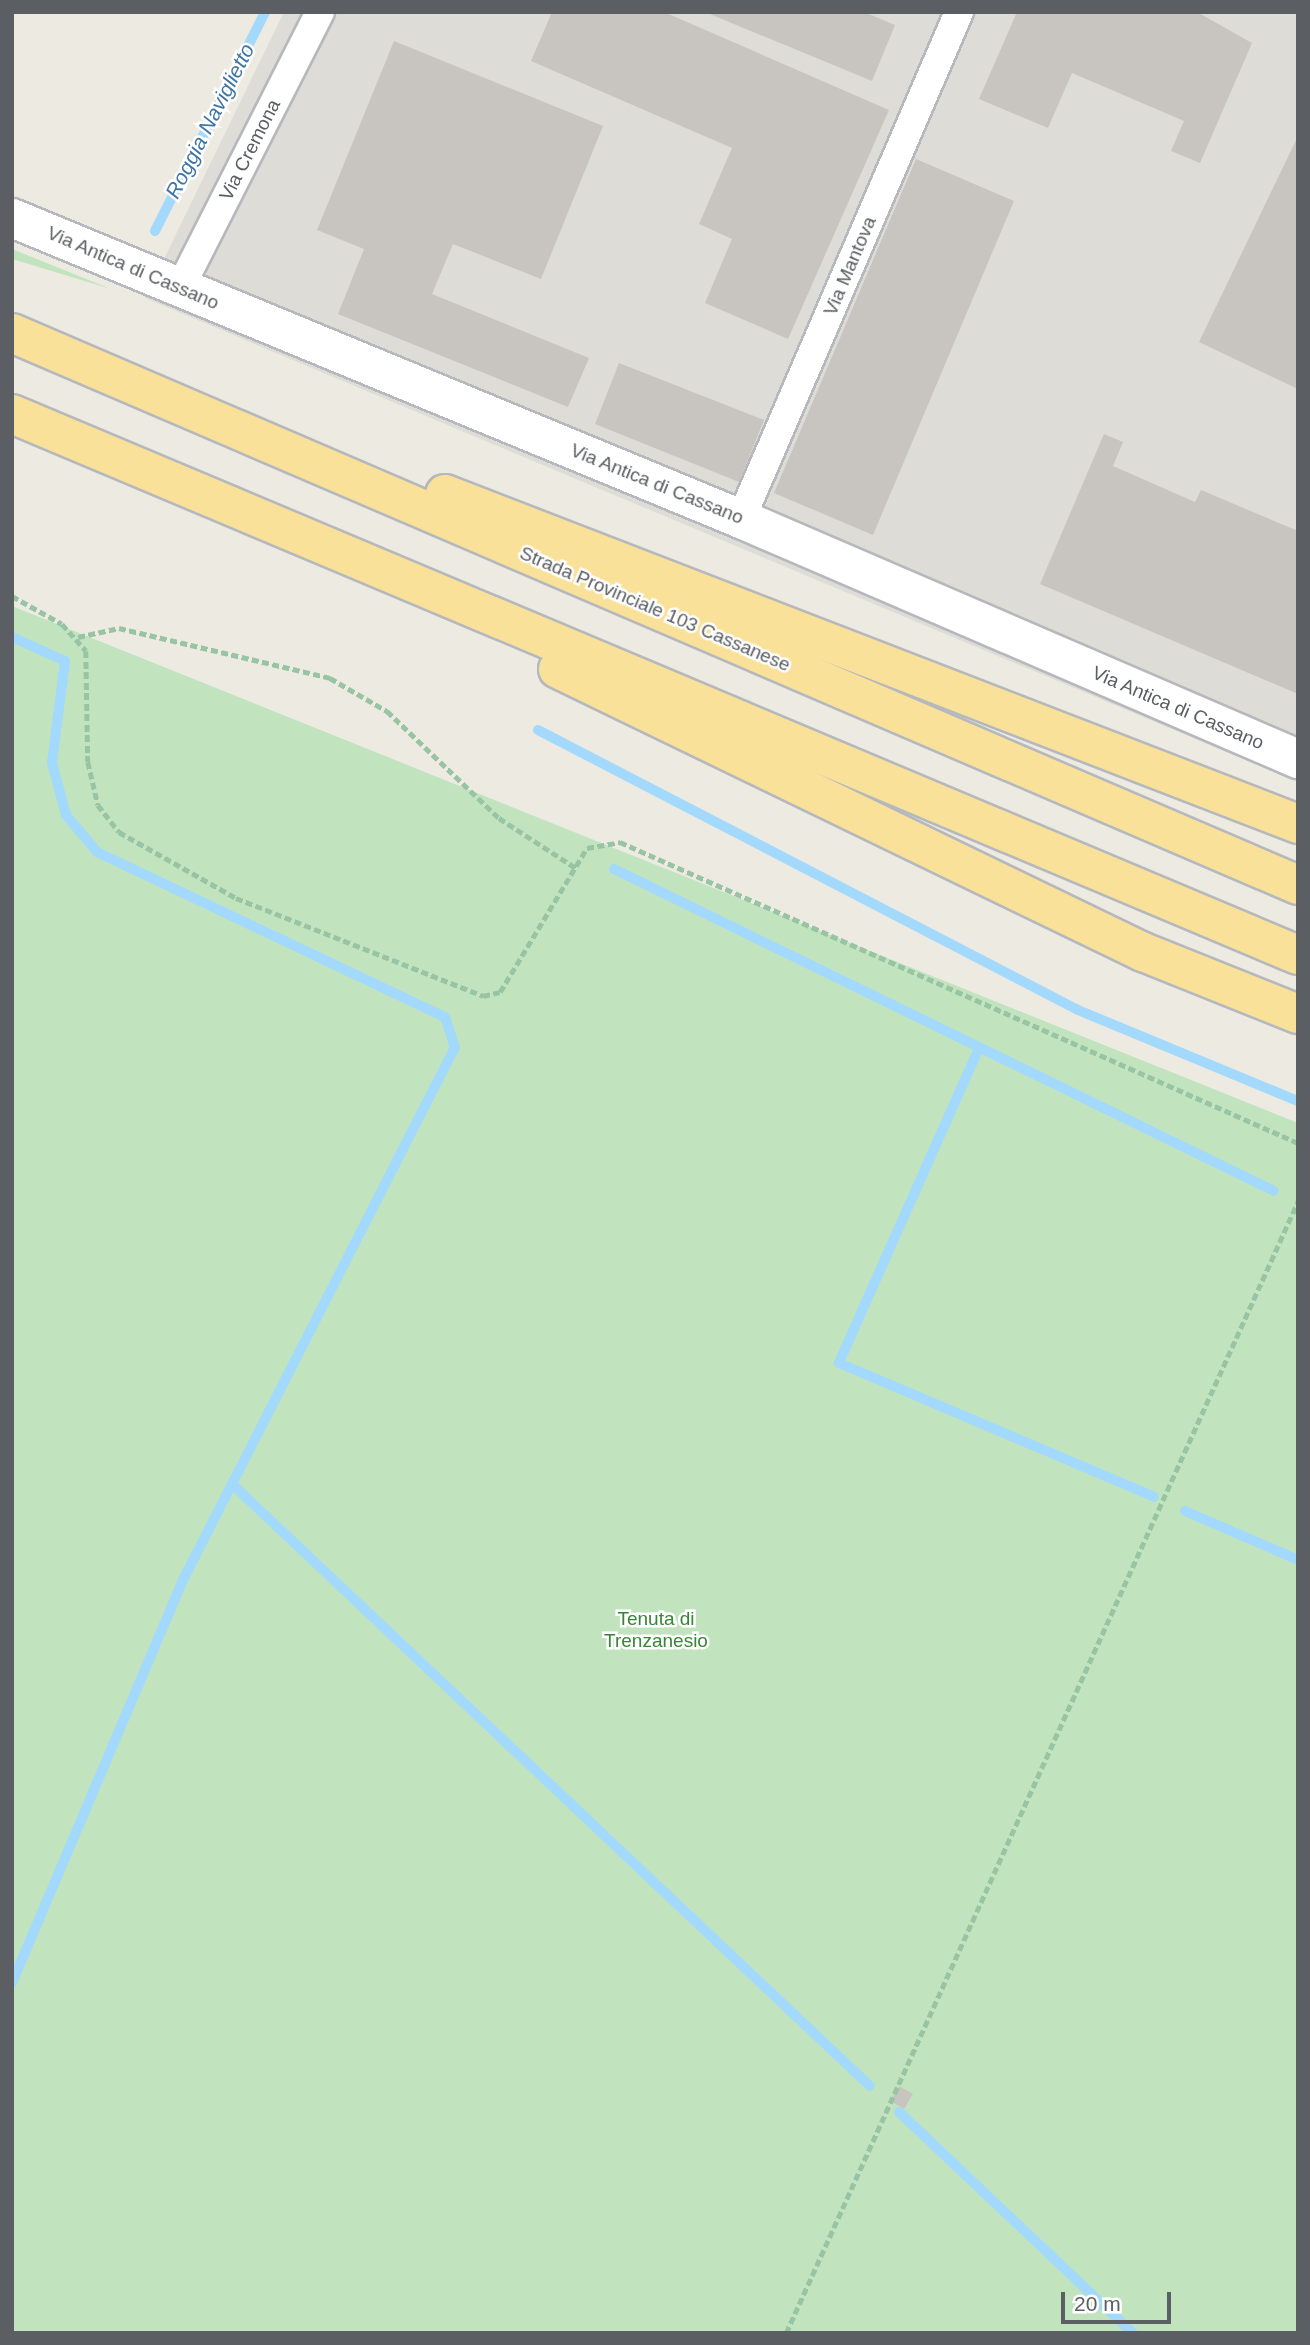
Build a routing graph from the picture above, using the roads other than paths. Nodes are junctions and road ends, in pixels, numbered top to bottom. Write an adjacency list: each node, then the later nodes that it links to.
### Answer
1 (320, 12): 4 (street, Via Cremona)
2 (959, 12): 9 (street, Via Mantova)
3 (12, 218): 4 (main road, Via Antica di Cassano)
4 (180, 288): 9 (main road, Via Antica di Cassano)
5 (12, 333): 6 (highway, Strada Provinciale 103 Cassanese)
6 (163, 397): 11 (highway); 12 (highway, Strada Provinciale 103 Cassanese)
7 (12, 415): 8 (highway)
8 (114, 455): 13 (highway); 14 (highway)
9 (741, 519): 10 (main road, Via Antica di Cassano)
10 (1298, 760)
11 (1298, 824)
12 (1298, 885)
13 (1298, 955)
14 (1298, 1014)

